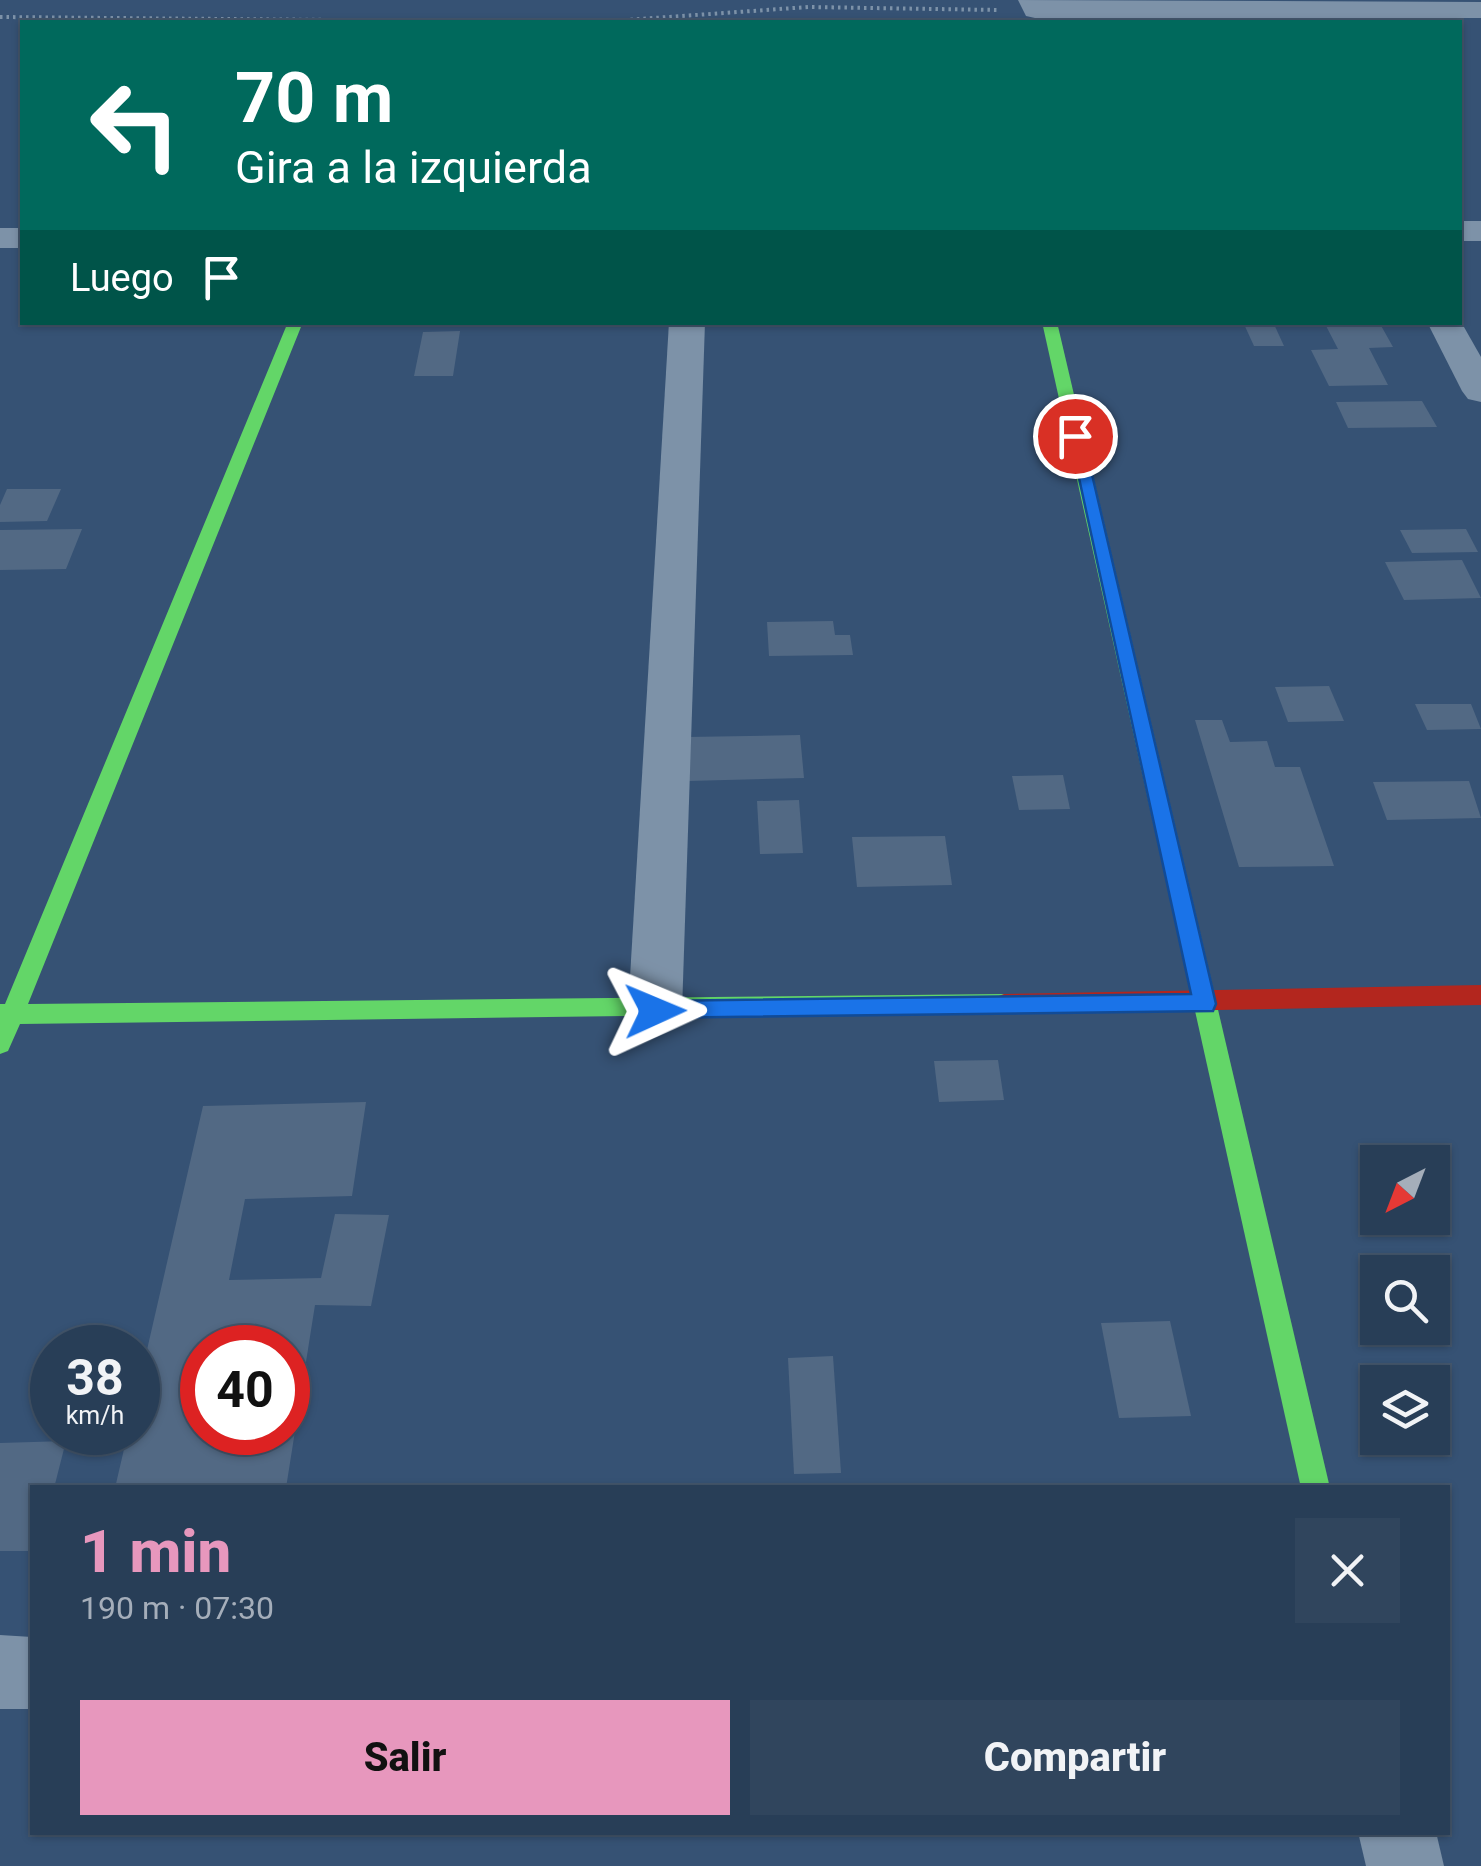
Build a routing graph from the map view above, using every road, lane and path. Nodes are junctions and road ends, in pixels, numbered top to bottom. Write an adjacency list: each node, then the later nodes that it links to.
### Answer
1 (1033, 5): 2 (street); 7 (path)
2 (1481, 10)
3 (0, 17): 4 (path)
4 (153, 20)
5 (263, 20): 6 (path)
6 (515, 20)
7 (626, 20)
8 (295, 325): 16 (street)
9 (687, 325): 15 (street)
10 (1050, 325): 14 (street)
11 (1446, 325): 12 (street)
12 (1481, 391)
13 (1481, 995): 14 (street)
14 (1204, 1004): 15 (street); 18 (street)
15 (655, 1011): 16 (street)
16 (6, 1014): 17 (street)
17 (0, 1044)
18 (1315, 1485)
19 (0, 1672): 20 (street)
20 (30, 1672)
21 (1398, 1835): 22 (street)
22 (1405, 1866)

